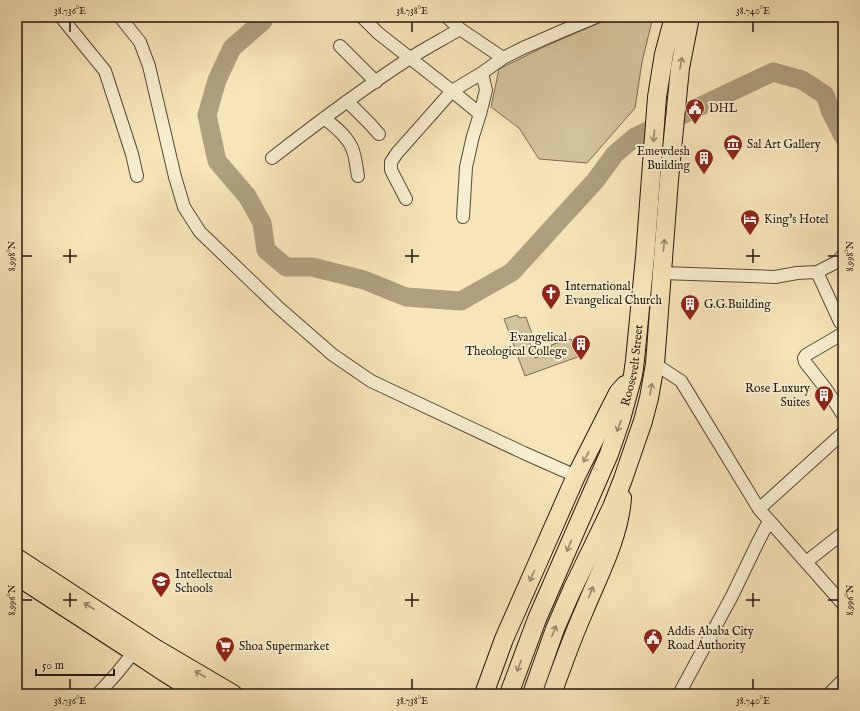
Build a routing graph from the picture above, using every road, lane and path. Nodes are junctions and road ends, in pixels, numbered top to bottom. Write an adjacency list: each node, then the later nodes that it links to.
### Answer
1 (61, 17): 20 (street)
2 (120, 17): 32 (street)
3 (362, 17): 10 (street)
4 (447, 17): 8 (street)
5 (596, 17): 11 (street)
6 (674, 17): 29 (main road, Roosevelt Street, one-way to 29)
7 (690, 17): 26 (main road, Roosevelt Street, one-way to 7)
8 (460, 29): 10 (street); 11 (street)
9 (340, 46): 13 (street)
10 (410, 58): 13 (street); 14 (street)
11 (503, 58): 12 (street)
12 (482, 73): 14 (street); 16 (street)
13 (376, 82): 15 (street)
14 (452, 90): 16 (street); 22 (street)
15 (347, 101): 17 (street); 18 (street)
16 (480, 114): 23 (street)
17 (324, 118): 19 (street); 21 (street)
18 (378, 134)
19 (272, 158)
20 (137, 176)
21 (358, 176)
22 (406, 199)
23 (463, 217)
24 (843, 255): 25 (street)
25 (817, 272): 26 (street); 27 (street)
26 (662, 273): 28 (main road, Roosevelt Street)
27 (842, 325): 30 (street)
28 (655, 364): 33 (main road, Roosevelt Street, one-way to 28); 34 (street)
29 (633, 375): 32 (main road, one-way to 32); 47 (main road, Roosevelt Street, one-way to 47)
30 (843, 414)
31 (843, 433): 34 (street)
32 (576, 476): 46 (main road, one-way to 46)
33 (623, 479): 48 (main road, Roosevelt Street, one-way to 33); 49 (main road, one-way to 33)
34 (759, 509): 35 (street)
35 (769, 521): 38 (street); 50 (street)
36 (843, 533): 38 (street)
37 (17, 558): 45 (main road, one-way to 37)
38 (806, 562): 40 (street)
39 (17, 576): 41 (main road)
40 (843, 604)
41 (134, 652): 43 (street); 44 (main road)
42 (843, 680): 51 (street)
43 (98, 694)
44 (199, 694)
45 (233, 694)
46 (484, 694)
47 (509, 694)
48 (532, 694)
49 (552, 694)
50 (679, 694)
51 (829, 694)

